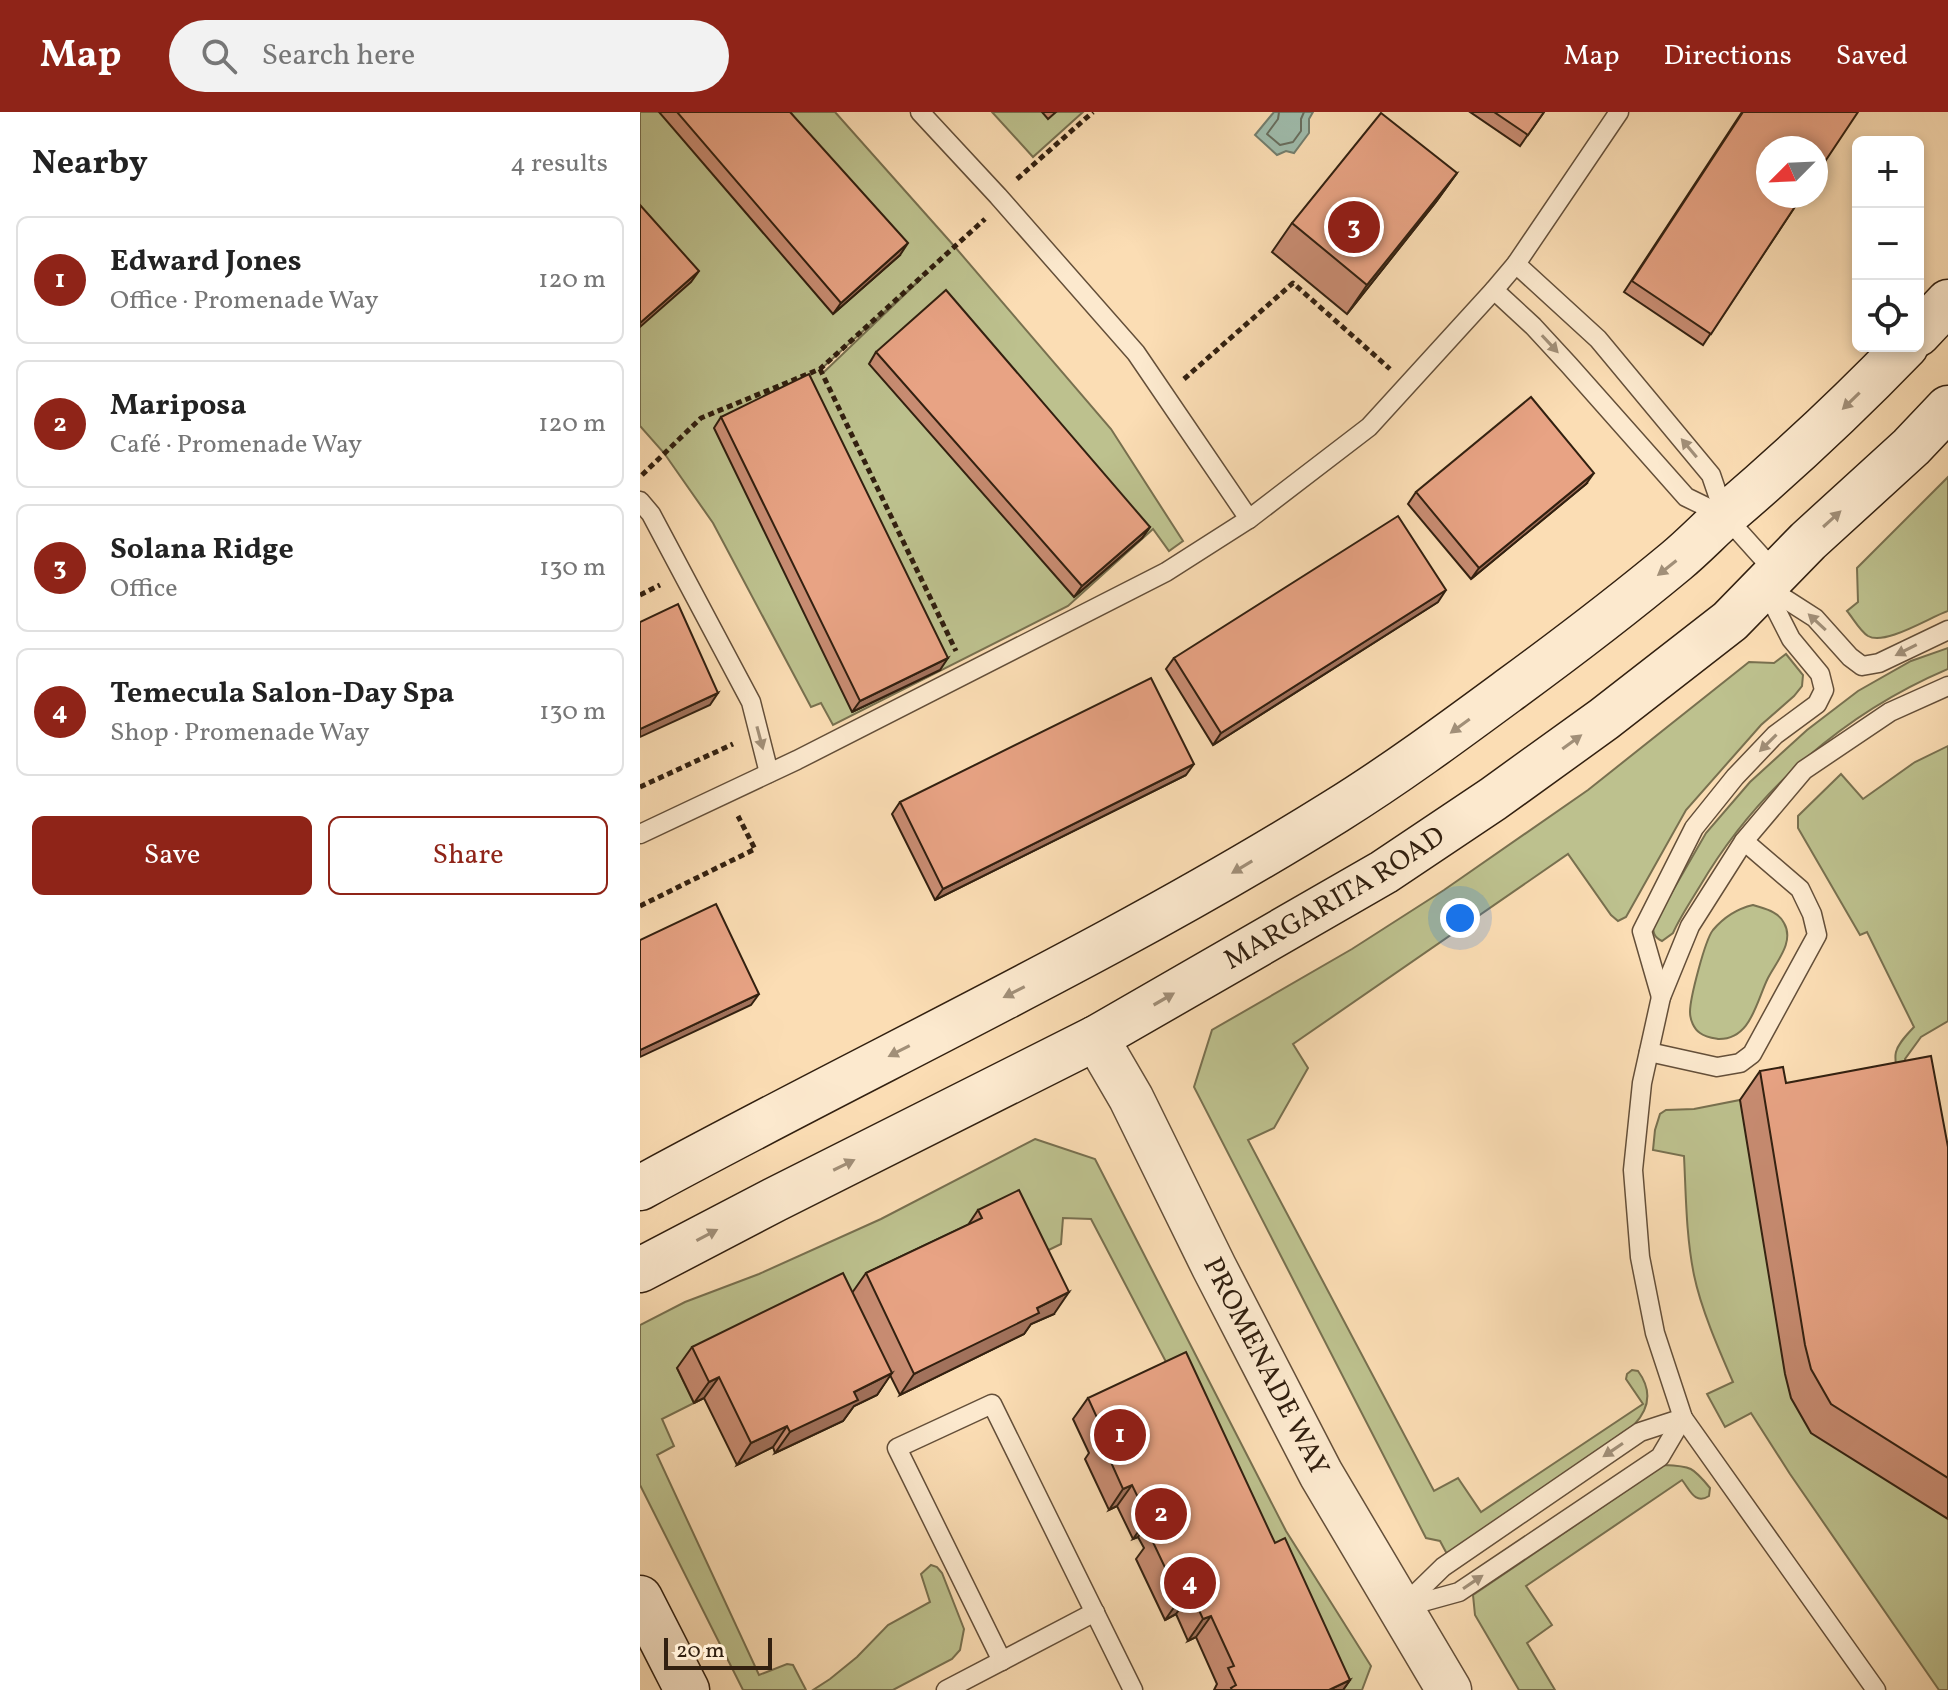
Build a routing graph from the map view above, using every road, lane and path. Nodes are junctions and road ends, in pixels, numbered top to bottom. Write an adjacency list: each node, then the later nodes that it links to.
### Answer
1 (920, 112): 4 (lane)
2 (1093, 112): 4 (path)
3 (1619, 112): 5 (lane)
4 (1001, 199): 10 (path); 12 (lane)
5 (1516, 264): 6 (lane); 16 (lane, one-way to 5)
6 (1494, 290): 11 (lane); 16 (lane, one-way to 16)
7 (1948, 302): 8 (main road)
8 (1924, 328)
9 (1900, 352): 16 (main road, one-way to 16)
10 (820, 369): 14 (path); 20 (path)
11 (1407, 384): 12 (path); 17 (lane)
12 (1166, 396): 17 (lane)
13 (1948, 408): 18 (main road, MARGARITA ROAD, one-way to 13)
14 (640, 477)
15 (640, 501): 22 (lane)
16 (1725, 516): 18 (lane); 32 (main road, one-way to 32)
17 (1249, 519): 20 (lane)
18 (1770, 580): 19 (lane, one-way to 18); 29 (lane, one-way to 29); 30 (main road, MARGARITA ROAD, one-way to 18)
19 (1948, 630)
20 (967, 673): 23 (lane)
21 (1948, 686): 27 (lane)
22 (759, 732): 23 (lane, one-way to 23); 24 (path)
23 (769, 773): 25 (lane)
24 (640, 787)
25 (726, 794): 26 (lane); 28 (path)
26 (640, 834)
27 (1744, 841): 29 (lane); 31 (lane)
28 (640, 906)
29 (1661, 997): 31 (lane)
30 (1096, 1038): 33 (main road, MARGARITA ROAD, one-way to 30); 36 (main road, PROMENADE WAY)
31 (1649, 1052): 34 (lane)
32 (640, 1188)
33 (640, 1270)
34 (1683, 1418): 36 (lane, one-way to 36); 36 (lane, one-way to 34); 43 (lane)
35 (640, 1598): 40 (main road)
36 (1401, 1608): 39 (main road, PROMENADE WAY)
37 (1095, 1612): 38 (lane); 38 (lane); 42 (lane)
38 (1002, 1661): 41 (lane)
39 (1442, 1687)
40 (687, 1690)
41 (946, 1690)
42 (1133, 1690)
43 (1876, 1690)

